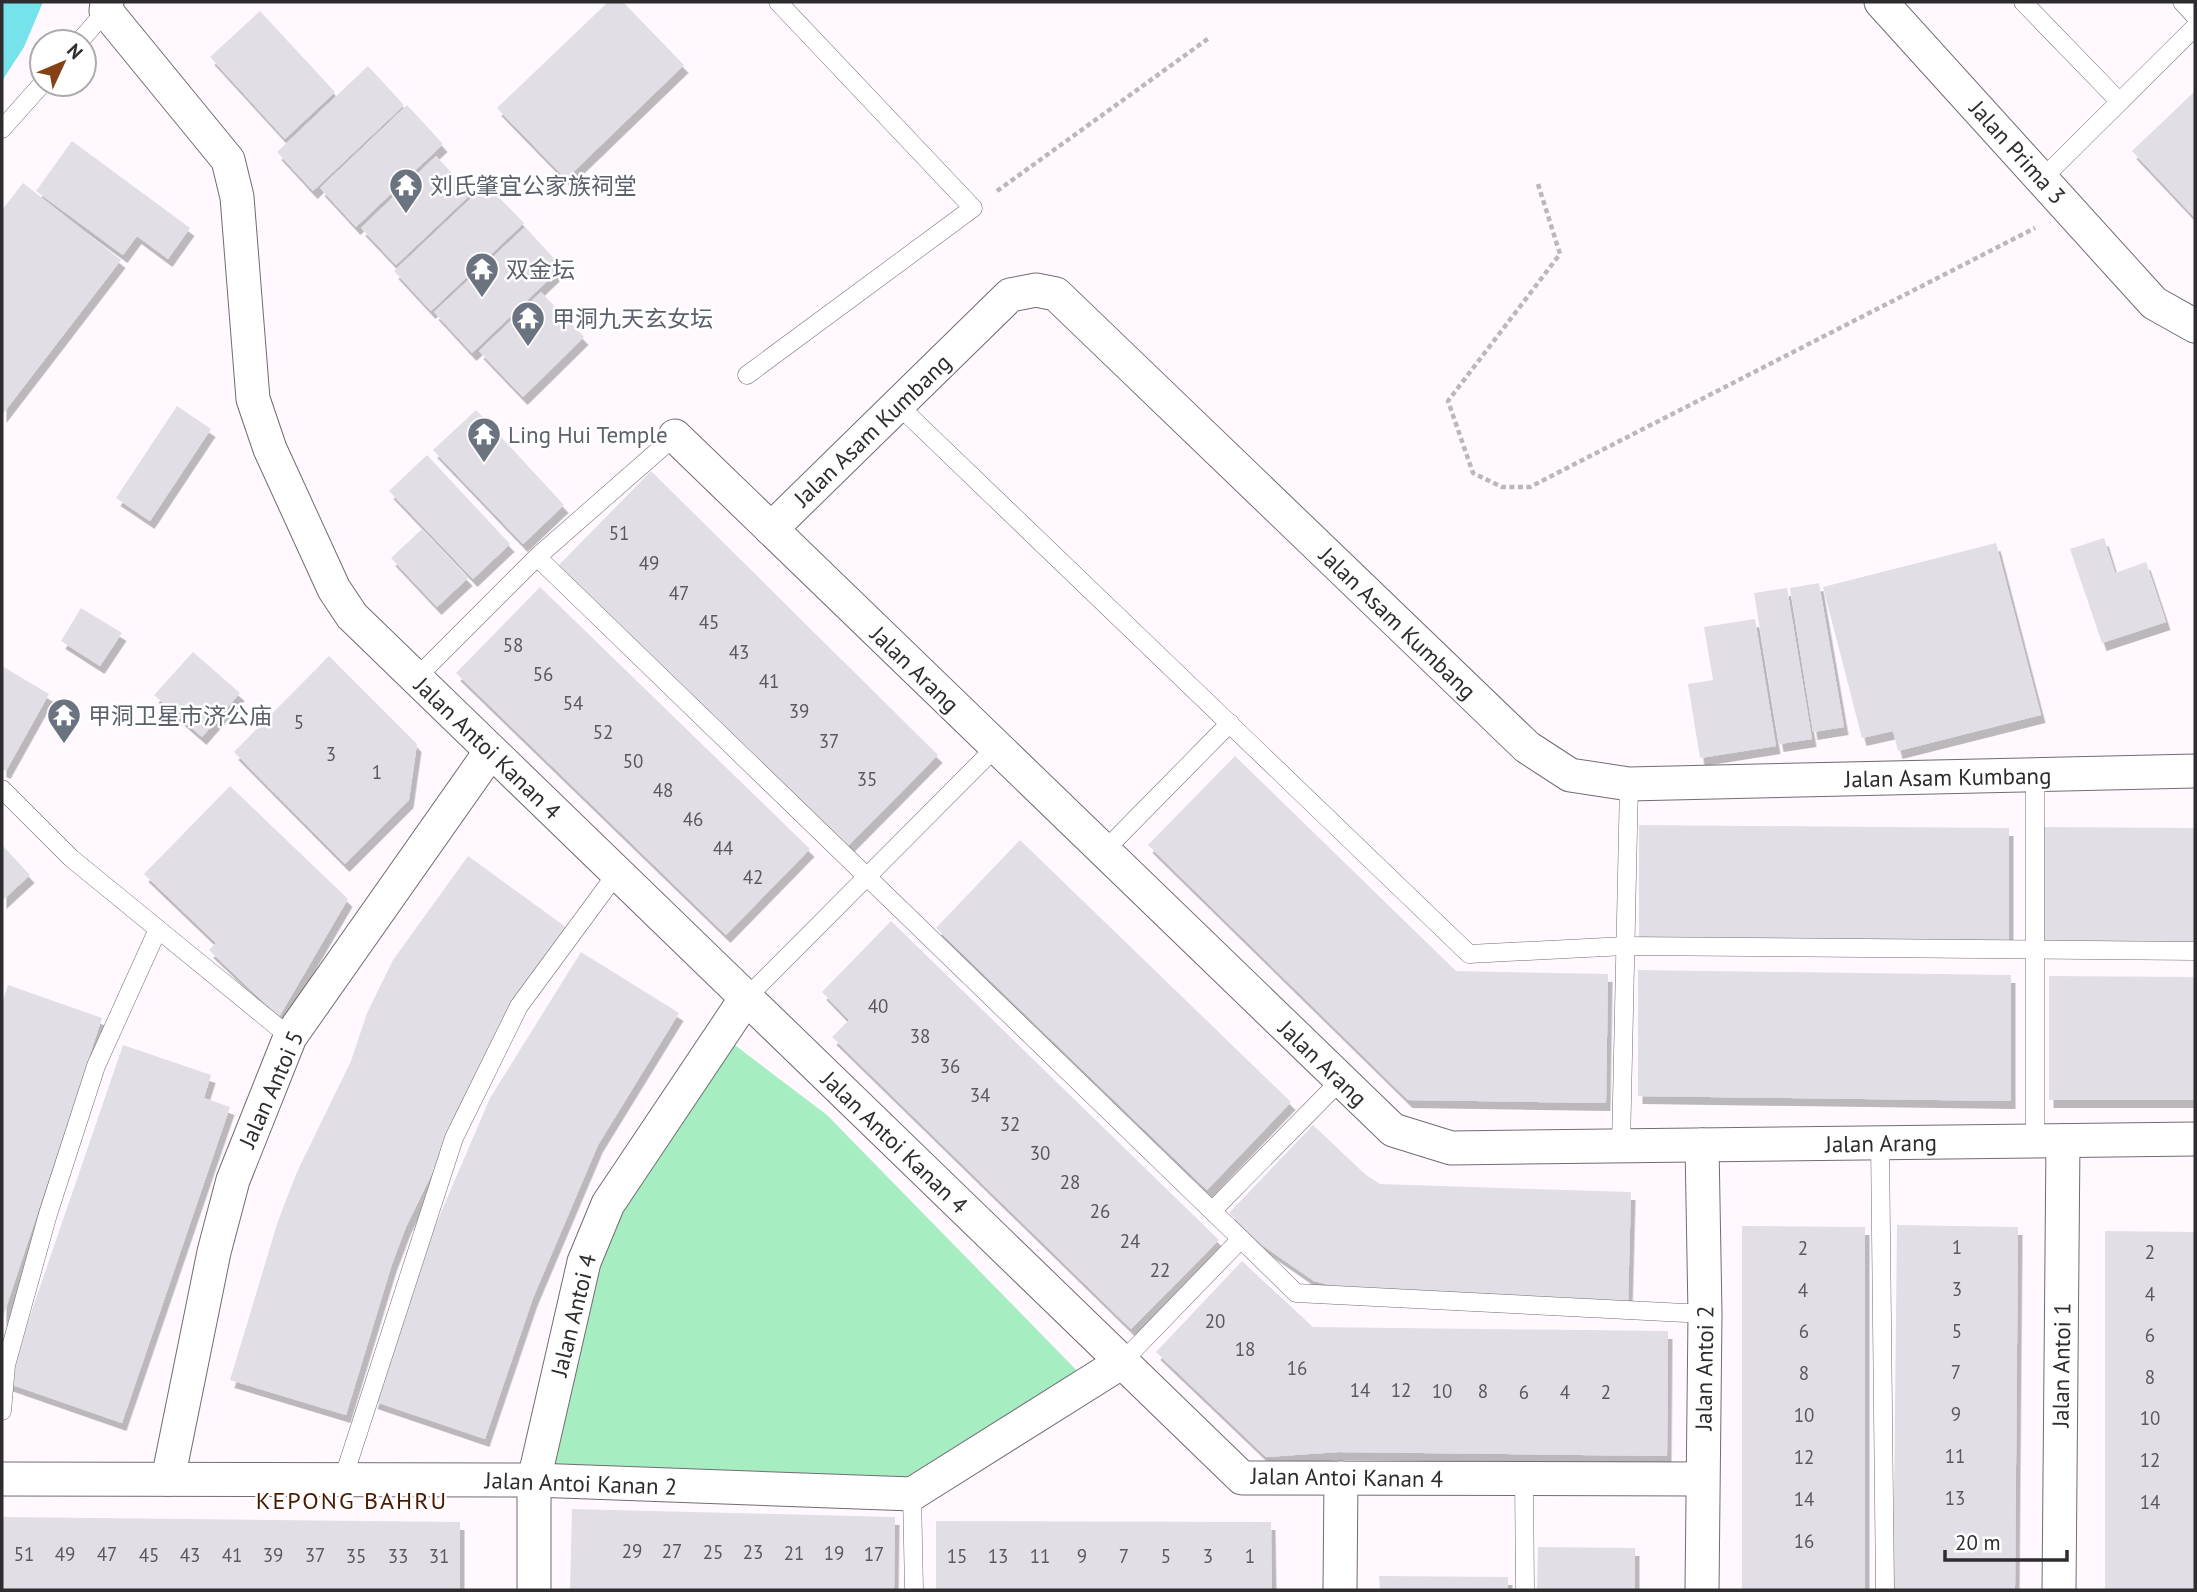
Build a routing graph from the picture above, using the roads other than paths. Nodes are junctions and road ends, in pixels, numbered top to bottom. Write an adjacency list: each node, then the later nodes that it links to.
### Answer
1 (778, 2): 14 (lane)
2 (1881, 2): 12 (street, Jalan Prima 3)
3 (2023, 2): 10 (lane)
4 (2182, 2): 6 (lane)
5 (107, 6): 8 (lane); 19 (street, Jalan Antoi Kanan 4)
6 (2195, 16)
7 (2195, 27): 10 (lane)
8 (90, 28)
9 (29, 98): 11 (lane)
10 (2119, 101): 12 (lane)
11 (2, 129)
12 (2042, 179): 13 (street, Jalan Prima 3)
13 (2195, 326)
14 (747, 375)
15 (898, 405): 17 (street, Jalan Asam Kumbang); 20 (lane); 25 (street, Jalan Asam Kumbang)
16 (675, 436): 17 (street, Jalan Arang); 18 (lane)
17 (771, 529): 21 (street, Jalan Arang)
18 (537, 557): 19 (lane); 29 (lane)
19 (416, 678): 22 (street, Jalan Antoi Kanan 4)
20 (1230, 723): 27 (lane); 31 (lane)
21 (996, 747): 27 (street, Jalan Arang); 29 (lane)
22 (491, 751): 28 (street, Jalan Antoi Kanan 4); 35 (street, Jalan Antoi 5)
23 (2195, 771): 24 (street, Jalan Asam Kumbang)
24 (2035, 775): 25 (street, Jalan Asam Kumbang); 33 (lane)
25 (1629, 784): 31 (lane)
26 (2, 789): 30 (lane)
27 (1104, 851): 36 (street, Jalan Arang)
28 (617, 873): 34 (street, Jalan Antoi Kanan 4); 50 (lane)
29 (867, 877): 34 (lane); 42 (lane)
30 (158, 929): 35 (lane); 46 (lane)
31 (1625, 946): 33 (lane); 41 (lane)
32 (2195, 951): 33 (lane)
33 (2033, 952): 38 (lane)
34 (746, 998): 45 (street, Jalan Antoi Kanan 4); 53 (street, Jalan Antoi 4)
35 (290, 1037): 49 (street, Jalan Antoi 5)
36 (1341, 1080): 41 (street, Jalan Arang); 42 (lane)
37 (2195, 1139): 38 (street, Jalan Arang)
38 (2049, 1141): 39 (street, Jalan Arang); 61 (street, Jalan Antoi 1)
39 (1880, 1143): 40 (street, Jalan Arang); 60 (lane)
40 (1702, 1145): 41 (street, Jalan Arang); 44 (street, Jalan Antoi 2)
41 (1621, 1146)
42 (1212, 1210): 43 (lane)
43 (1241, 1239): 44 (lane); 45 (lane)
44 (1705, 1314): 52 (street, Jalan Antoi 2)
45 (1122, 1362): 47 (street, Jalan Antoi Kanan 4); 54 (street)
46 (2, 1411)
47 (1341, 1478): 51 (street, Jalan Antoi Kanan 4); 57 (street)
48 (2, 1479): 49 (street, Jalan Antoi Kanan 2)
49 (168, 1479): 50 (street, Jalan Antoi Kanan 2)
50 (343, 1479): 53 (street, Jalan Antoi Kanan 2)
51 (1524, 1479): 52 (street, Jalan Antoi Kanan 4); 58 (lane)
52 (1702, 1479): 59 (street, Jalan Antoi 2)
53 (534, 1480): 54 (street, Jalan Antoi Kanan 2); 55 (street, Jalan Antoi 4)
54 (912, 1494): 56 (lane)
55 (534, 1590)
56 (914, 1590)
57 (1340, 1590)
58 (1525, 1590)
59 (1703, 1590)
60 (1885, 1590)
61 (2059, 1590)

